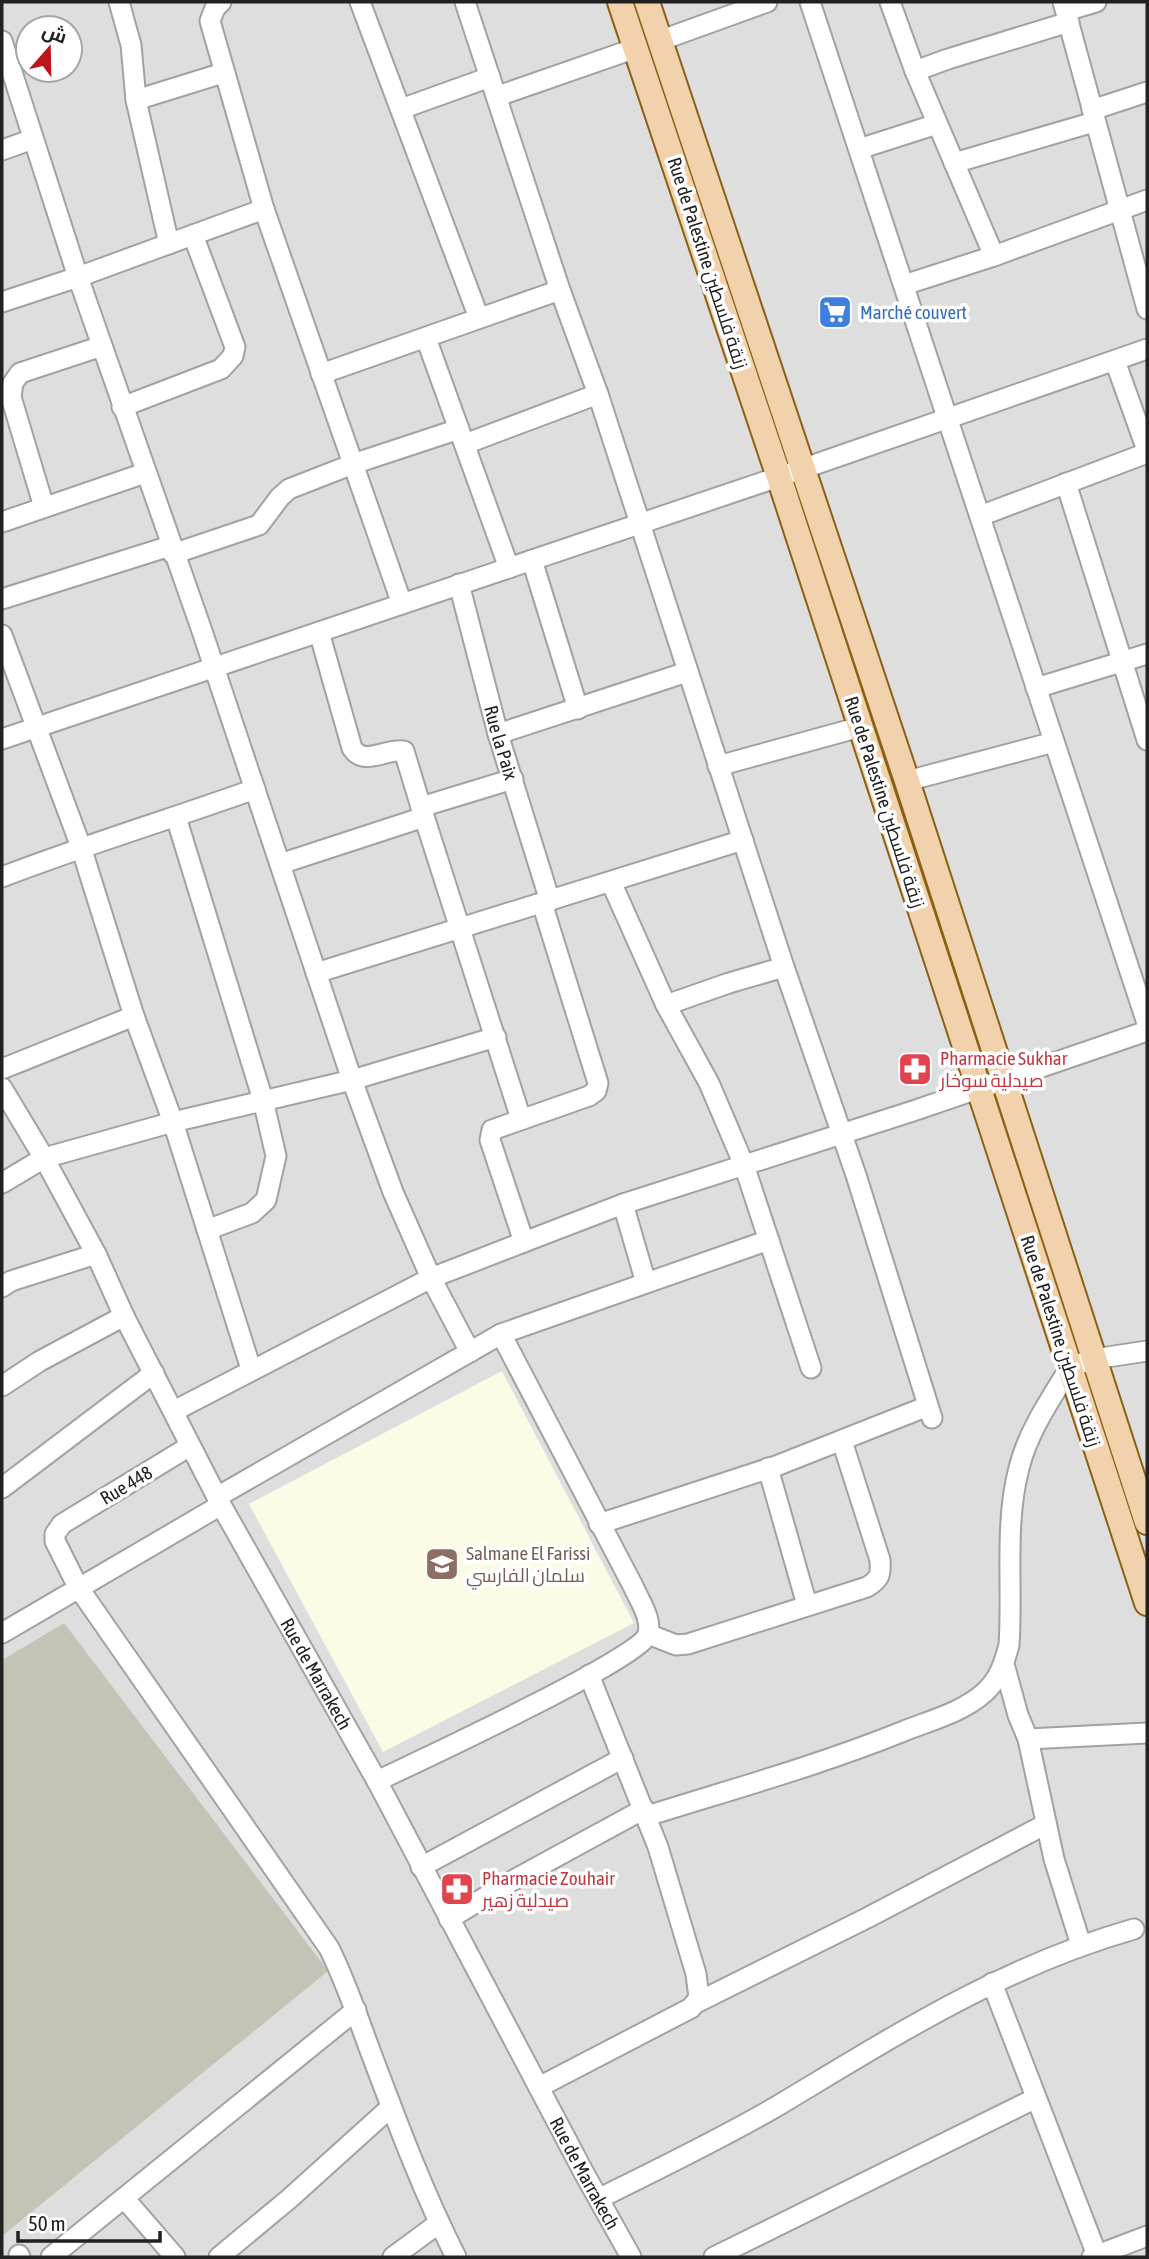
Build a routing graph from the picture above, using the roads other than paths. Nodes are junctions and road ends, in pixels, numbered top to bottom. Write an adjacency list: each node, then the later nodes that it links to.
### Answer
1 (119, 2): 19 (street)
2 (221, 2): 15 (street)
3 (360, 2): 20 (street)
4 (464, 2): 16 (street)
5 (620, 2): 13 (main road, Rue de Palestine زنقة فلسطين)
6 (647, 2): 13 (main road, Rue de Palestine زنقة فلسطين)
7 (767, 2): 13 (street)
8 (810, 2): 24 (street)
9 (890, 2): 14 (street)
10 (1096, 2): 11 (street)
11 (1066, 12): 14 (street); 21 (street)
12 (2, 41): 23 (street)
13 (648, 45): 18 (street); 51 (main road, Rue de Palestine زنقة فلسطين)
14 (915, 71): 22 (street)
15 (223, 73): 19 (street); 28 (street)
16 (489, 77): 18 (street); 20 (street)
17 (1147, 92): 21 (street)
18 (498, 96): 35 (street)
19 (136, 100): 31 (street)
20 (401, 109): 38 (street)
21 (1093, 116): 26 (street); 29 (street)
22 (937, 124): 24 (street); 26 (street)
23 (33, 139): 25 (street); 33 (street)
24 (859, 149): 34 (street)
25 (2, 150)
26 (954, 163): 32 (street)
27 (1147, 200): 29 (street)
28 (264, 209): 30 (street); 43 (street)
29 (1119, 210): 32 (street); 37 (street)
30 (193, 235): 31 (street); 45 (street)
31 (169, 244): 33 (street)
32 (994, 256): 34 (street)
33 (78, 277): 36 (street); 40 (street)
34 (904, 285): 46 (street)
35 (560, 290): 38 (street); 44 (street)
36 (2, 302)
37 (1147, 309)
38 (479, 318): 39 (street)
39 (426, 338): 43 (street); 47 (street)
40 (102, 346): 45 (street); 53 (street)
41 (1147, 349): 42 (street)
42 (1115, 361): 46 (street); 48 (street)
43 (321, 374): 49 (street)
44 (598, 394): 47 (street); 56 (street)
45 (122, 407): 50 (street)
46 (948, 418): 51 (street); 54 (street)
47 (462, 437): 49 (street); 59 (street)
48 (1147, 452): 52 (street)
49 (353, 464): 57 (street); 62 (street)
50 (145, 473): 53 (street); 57 (street)
51 (790, 473): 56 (street); 72 (main road, Rue de Palestine زنقة فلسطين); 79 (main road, Rue de Palestine زنقة فلسطين)
52 (1066, 483): 54 (street); 66 (street)
53 (44, 507): 55 (street)
54 (980, 516): 69 (street)
55 (2, 522)
56 (639, 524): 58 (street); 68 (street)
57 (171, 550): 61 (street); 67 (street)
58 (532, 560): 59 (street); 70 (street)
59 (509, 568): 60 (street)
60 (459, 584): 62 (street); 73 (street, Rue la Paix)
61 (2, 599)
62 (402, 604): 63 (street)
63 (319, 632): 67 (street); 81 (street)
64 (2, 635): 71 (street)
65 (1147, 654): 66 (street)
66 (1123, 662): 69 (street); 75 (street)
67 (214, 667): 71 (street); 80 (street)
68 (687, 672): 70 (street); 77 (street)
69 (1037, 688): 76 (street)
70 (578, 709): 73 (street)
71 (36, 727): 74 (street); 84 (street)
72 (860, 727): 77 (street); 101 (main road, Rue de Palestine زنقة فلسطين)
73 (498, 734): 78 (street, Rue la Paix)
74 (2, 739)
75 (1147, 740)
76 (1054, 742): 79 (street); 94 (street)
77 (718, 766): 83 (street)
78 (513, 779): 81 (street); 88 (street, Rue la Paix)
79 (907, 781): 99 (main road, Rue de Palestine زنقة فلسطين)
80 (255, 789): 82 (street); 85 (street)
81 (423, 812): 85 (street); 89 (street)
82 (176, 817): 84 (street); 102 (street)
83 (743, 841): 87 (street); 90 (street)
84 (80, 847): 86 (street); 93 (street)
85 (280, 864): 91 (street)
86 (2, 877)
87 (611, 882): 88 (street); 92 (street)
88 (546, 902): 89 (street); 103 (street, Rue la Paix)
89 (459, 927): 91 (street); 96 (street)
90 (784, 967): 92 (street); 105 (street)
91 (316, 973): 98 (street)
92 (666, 1005): 107 (street)
93 (134, 1016): 97 (street); 104 (street)
94 (1147, 1023)
95 (1147, 1031): 99 (street)
96 (496, 1037): 98 (street); 103 (street)
97 (2, 1069)
98 (352, 1080): 102 (street); 114 (street)
99 (1004, 1081): 101 (street); 121 (main road, Rue de Palestine زنقة فلسطين)
100 (2, 1088): 106 (street, Rue de Marrakech)
101 (978, 1089): 105 (street); 122 (main road, Rue de Palestine زنقة فلسطين)
102 (263, 1100): 104 (street); 110 (street)
103 (521, 1119): 112 (street)
104 (173, 1122): 106 (street); 110 (street)
105 (841, 1134): 107 (street); 128 (street)
106 (44, 1158): 108 (street); 113 (street, Rue de Marrakech)
107 (744, 1165): 109 (street); 111 (street)
108 (2, 1183)
109 (623, 1204): 112 (street); 115 (street)
110 (207, 1230): 124 (street)
111 (769, 1240): 115 (street); 123 (street)
112 (523, 1242): 114 (street)
113 (96, 1254): 116 (street); 117 (street, Rue de Marrakech)
114 (431, 1278): 120 (street); 124 (street)
115 (646, 1283): 118 (street)
116 (2, 1287)
117 (124, 1316): 125 (street, Rue de Marrakech); 126 (street)
118 (501, 1334): 120 (street); 134 (street)
119 (1147, 1351): 121 (street)
120 (470, 1352): 132 (street)
121 (1094, 1359): 122 (street); 133 (main road, Rue de Palestine زنقة فلسطين)
122 (1070, 1367): 136 (main road, Rue de Palestine زنقة فلسطين); 140 (street)
123 (811, 1368)
124 (251, 1369): 127 (street)
125 (154, 1373): 127 (street, Rue de Marrakech); 131 (street)
126 (2, 1386)
127 (174, 1410): 129 (street, Rue de Marrakech)
128 (842, 1441): 130 (street); 137 (street)
129 (190, 1446): 132 (street, Rue de Marrakech); 135 (street, Rue 448)
130 (768, 1468): 134 (street); 137 (street)
131 (2, 1488)
132 (219, 1501): 135 (street); 145 (street, Rue de Marrakech)
133 (1145, 1506)
134 (599, 1524): 139 (street)
135 (78, 1587): 138 (street); 154 (street)
136 (1147, 1603)
137 (807, 1605): 139 (street)
138 (2, 1633)
139 (648, 1634): 141 (street)
140 (1004, 1664): 143 (street); 146 (street)
141 (589, 1675): 144 (street); 145 (street)
142 (1147, 1733): 143 (street)
143 (1028, 1739): 147 (street)
144 (623, 1758): 146 (street); 148 (street)
145 (377, 1781): 148 (street, Rue de Marrakech)
146 (645, 1813): 149 (street); 153 (street)
147 (1045, 1824): 151 (street); 153 (street)
148 (421, 1867): 149 (street, Rue de Marrakech)
149 (449, 1919): 155 (street, Rue de Marrakech)
150 (1134, 1929): 151 (street)
151 (1081, 1945): 152 (street)
152 (992, 1983): 156 (street); 159 (street)
153 (698, 2002): 155 (street)
154 (356, 2010): 157 (street); 158 (street)
155 (539, 2087): 159 (street, Rue de Marrakech)
156 (1036, 2101): 162 (street); 169 (street)
157 (391, 2107): 160 (street); 165 (street)
158 (124, 2198): 163 (street); 164 (street)
159 (600, 2198): 168 (street, Rue de Marrakech)
160 (439, 2223): 166 (street); 167 (street)
161 (1147, 2235): 162 (street)
162 (1095, 2256)
163 (51, 2257)
164 (175, 2257)
165 (219, 2257)
166 (393, 2257)
167 (456, 2257)
168 (631, 2257)
169 (714, 2257)

